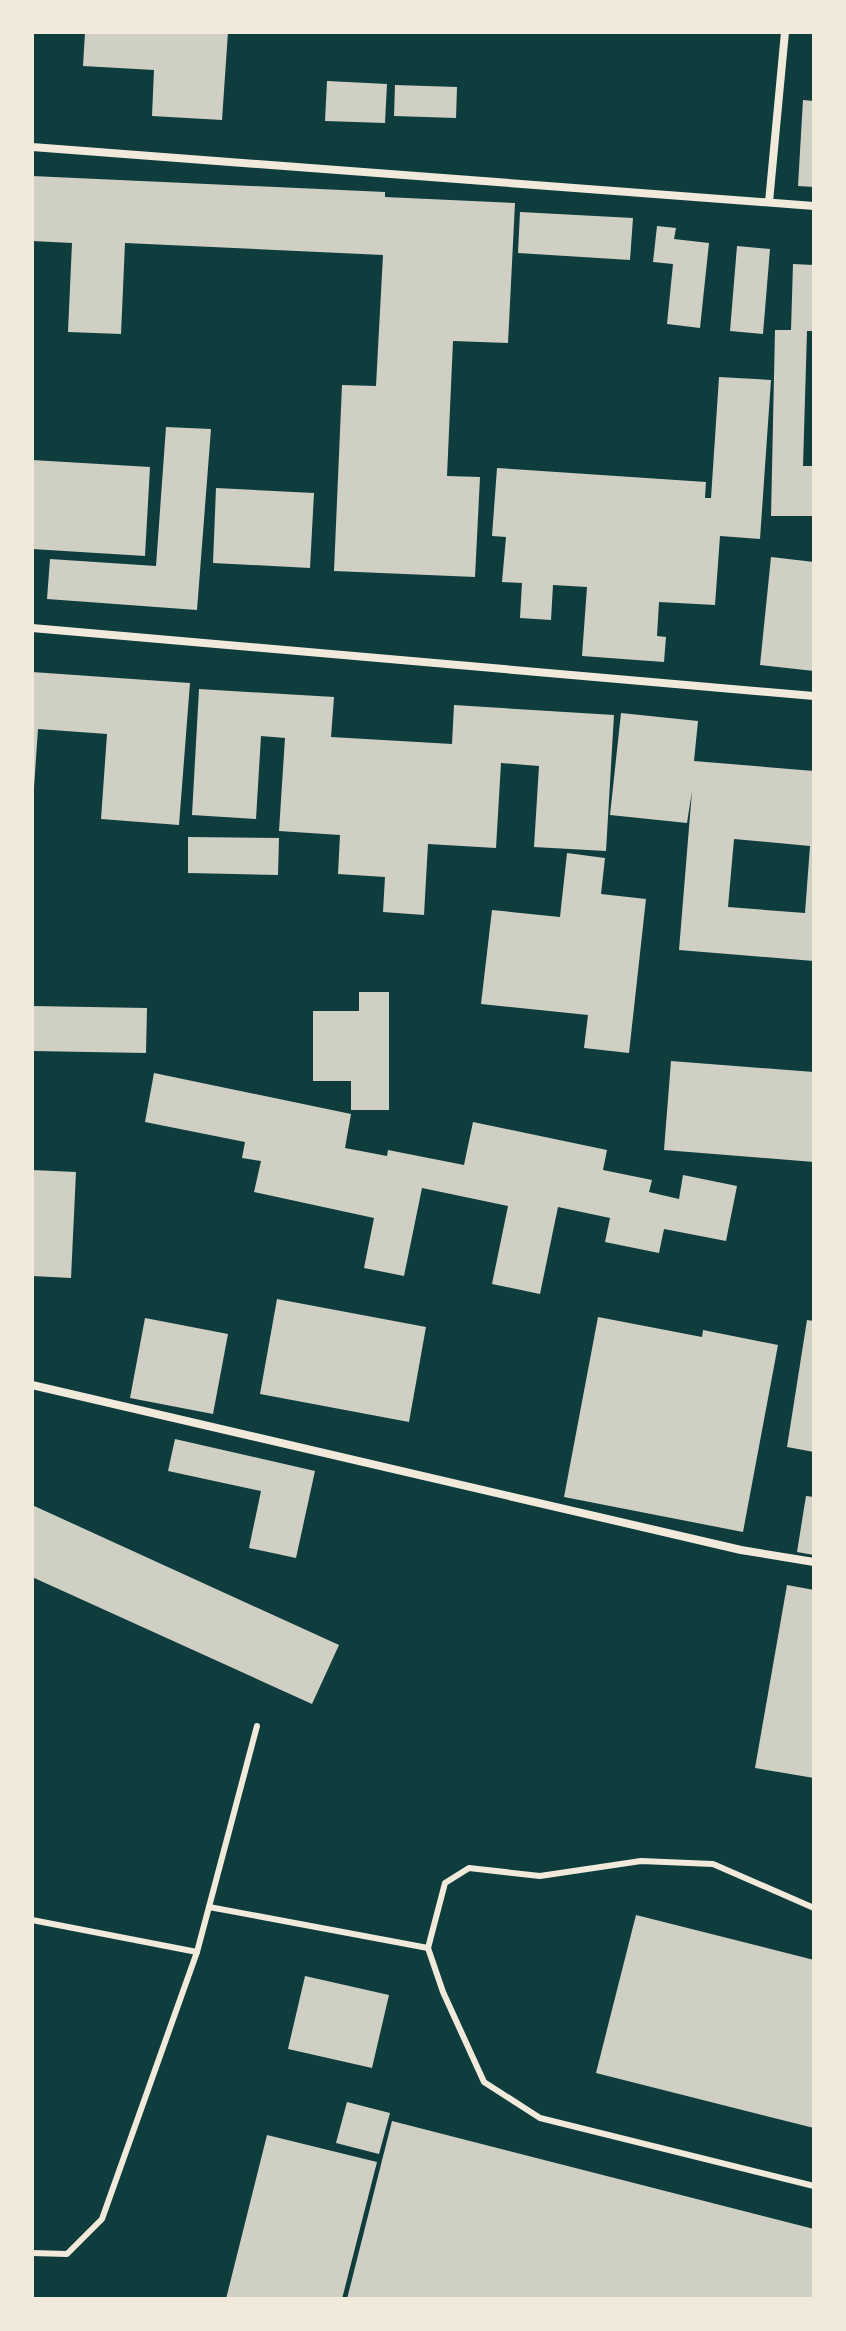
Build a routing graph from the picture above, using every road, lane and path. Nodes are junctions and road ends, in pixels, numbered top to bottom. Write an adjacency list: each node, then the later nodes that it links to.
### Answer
1 (785, 32): 3 (street)
2 (32, 147): 3 (street)
3 (769, 202): 4 (street)
4 (814, 206)
5 (32, 628): 6 (street)
6 (814, 696)
7 (32, 1385): 8 (street)
8 (814, 1562)
9 (257, 1726): 10 (lane)
10 (209, 1907): 13 (lane); 14 (lane)
11 (814, 1908): 13 (lane)
12 (32, 1920): 14 (lane)
13 (428, 1948): 15 (lane)
14 (197, 1952): 16 (lane)
15 (814, 2186)
16 (32, 2253)

